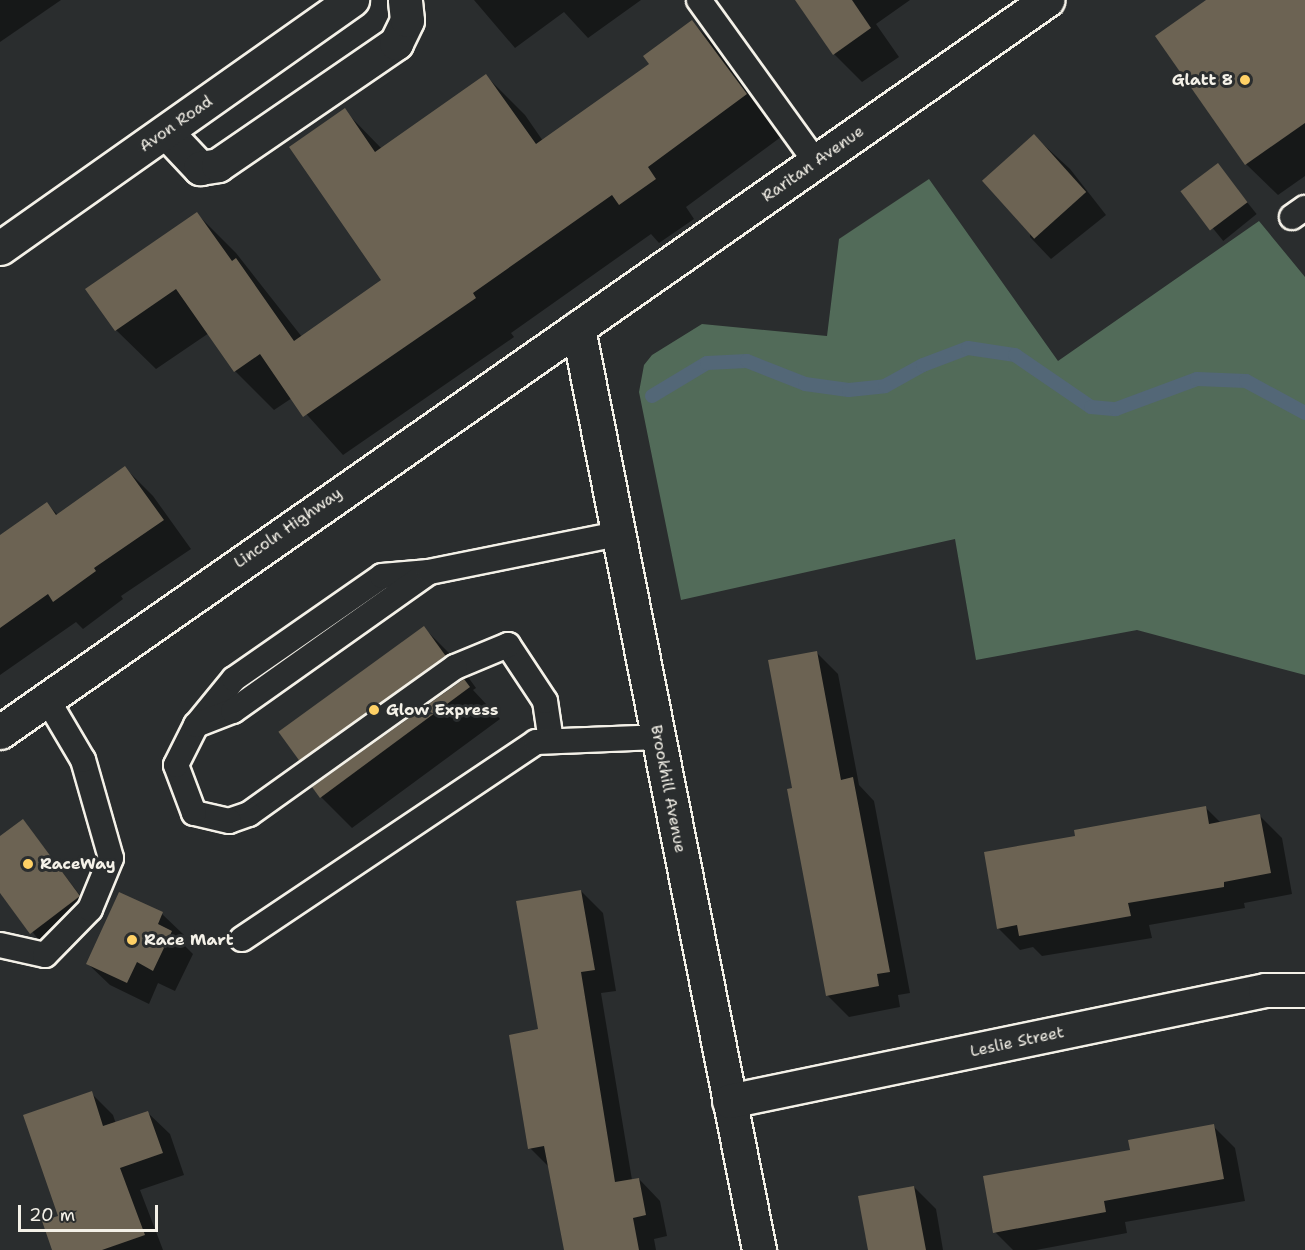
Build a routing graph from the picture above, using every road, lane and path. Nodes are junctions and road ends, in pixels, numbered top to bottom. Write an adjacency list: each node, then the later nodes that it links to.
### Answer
1 (352, 0): 5 (street, Avon Road)
2 (405, 0): 5 (street)
3 (699, 0): 6 (lane)
4 (1047, 0): 6 (street, Raritan Avenue)
5 (166, 132): 7 (street, Avon Road)
6 (816, 162): 8 (street, Raritan Avenue)
7 (0, 248)
8 (578, 328): 9 (street, Brookhill Avenue); 10 (street, Lincoln Highway)
9 (618, 534): 12 (street, Brookhill Avenue); 13 (lane)
10 (47, 699): 11 (street, Lincoln Highway); 15 (lane)
11 (0, 732)
12 (658, 737): 13 (lane); 17 (street, Brookhill Avenue)
13 (551, 741): 14 (lane)
14 (242, 939)
15 (0, 945)
16 (1305, 990): 17 (street, Leslie Street)
17 (729, 1101): 18 (street, Brookhill Avenue)
18 (759, 1250)

